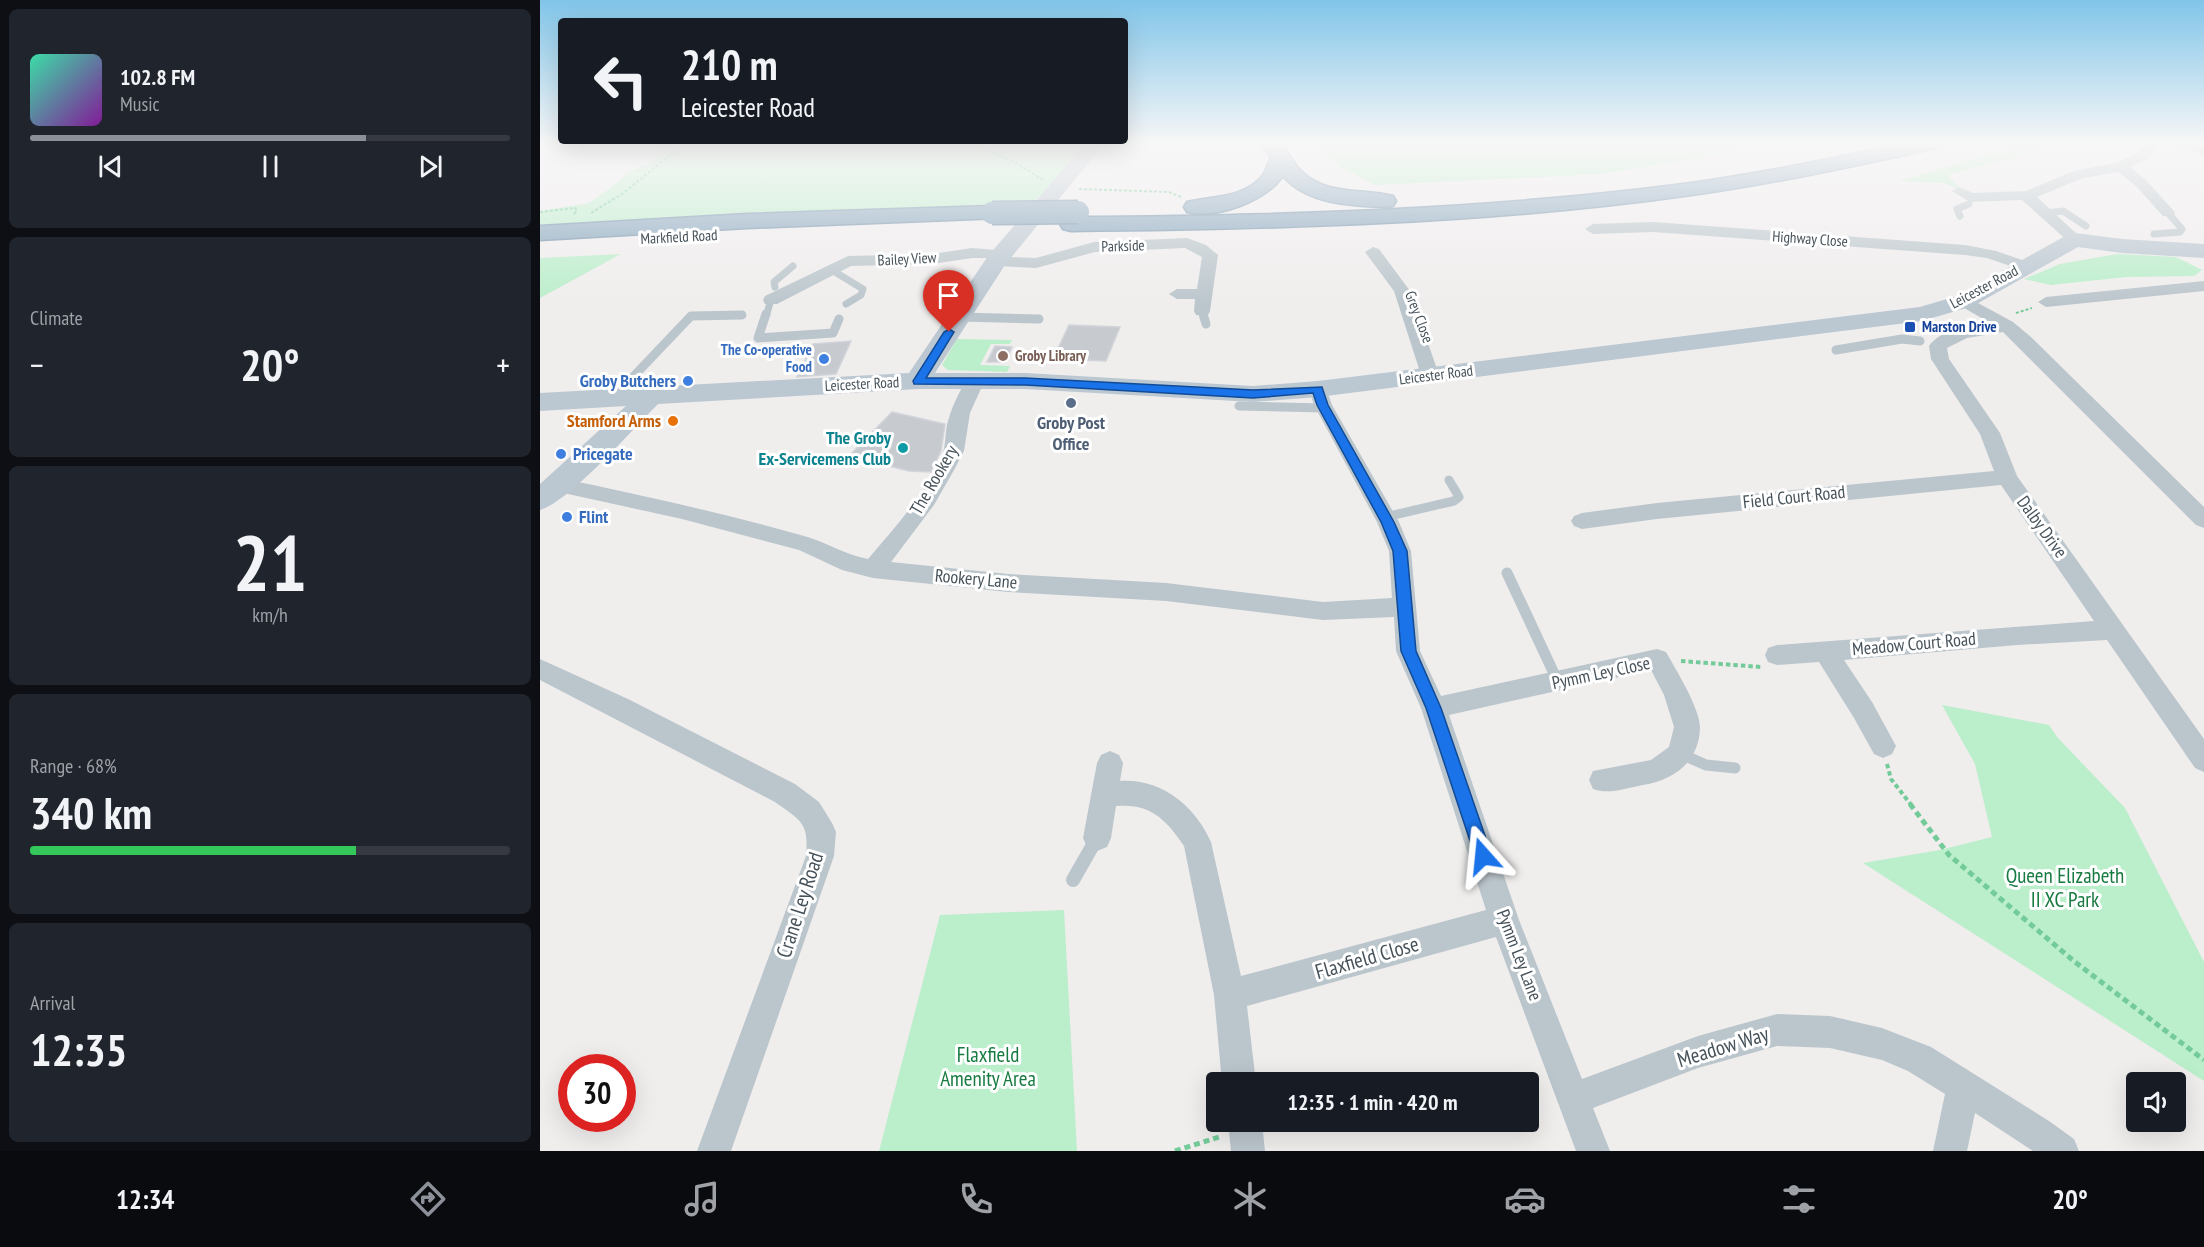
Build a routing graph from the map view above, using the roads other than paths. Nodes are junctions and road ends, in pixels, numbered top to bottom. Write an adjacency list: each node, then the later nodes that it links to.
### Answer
1 (1051, 198): 23 (street)
2 (1244, 198): 12 (highway)
3 (1344, 198): 10 (highway)
4 (1510, 198): 10 (highway, Markfield Road)
5 (1619, 198): 14 (highway, Markfield Road)
6 (1966, 198): 7 (street); 13 (lane)
7 (1972, 198)
8 (2029, 198): 18 (street)
9 (2157, 198): 11 (street)
10 (1432, 203): 12 (highway, Markfield Road)
11 (2167, 208): 19 (lane)
12 (1162, 211): 14 (highway, Markfield Road)
13 (1959, 216)
14 (1075, 218): 15 (highway, Markfield Road)
15 (988, 219): 17 (highway, Markfield Road); 20 (highway, Markfield Road)
16 (1593, 229): 26 (street, Highway Close)
17 (540, 233)
18 (2080, 233): 22 (street); 26 (street, Leicester Road)
19 (2154, 234)
20 (540, 245)
21 (1373, 252): 43 (street)
22 (2203, 252)
23 (999, 258): 27 (street, Bailey View); 31 (street, Parkside); 36 (street)
24 (1392, 263): 43 (street, Grey Close)
25 (793, 266): 29 (lane)
26 (2025, 266): 32 (street, Leicester Road)
27 (830, 269): 29 (street, Bailey View); 34 (lane)
28 (2204, 286): 33 (street)
29 (777, 294): 38 (lane)
30 (1177, 294): 31 (street)
31 (1204, 294): 37 (street, Parkside)
32 (1965, 301): 40 (street); 43 (street, Leicester Road)
33 (2046, 302)
34 (846, 304)
35 (742, 315): 47 (lane)
36 (960, 317): 39 (lane); 44 (street)
37 (1204, 318)
38 (839, 319)
39 (1039, 319)
40 (2003, 324): 41 (street); 55 (street)
41 (1929, 344): 42 (lane); 51 (street, Dalby Drive)
42 (1836, 350)
43 (1436, 374): 48 (street, Leicester Road)
44 (918, 381): 45 (street, Leicester Road); 46 (street, Leicester Road)
45 (975, 382): 48 (street, Leicester Road); 57 (street, The Rookery)
46 (650, 397): 47 (street); 53 (street)
47 (613, 398): 49 (street)
48 (1321, 399): 50 (lane); 54 (street, Pymm Ley Lane)
49 (540, 402)
50 (1239, 406)
51 (2007, 478): 56 (street, Field Court Road); 60 (street, Dalby Drive)
52 (1449, 480): 54 (lane)
53 (549, 493): 57 (street, Rookery Lane)
54 (1385, 517): 59 (street, Pymm Ley Lane)
55 (2204, 520)
56 (1582, 521)
57 (873, 569): 59 (street, Rookery Lane)
58 (1507, 573): 64 (lane)
59 (1404, 607): 65 (street, Pymm Ley Lane)
60 (2113, 630): 61 (street, Meadow Court Road); 68 (street, Dalby Drive)
61 (1825, 652): 62 (street); 66 (street, Meadow Court Road)
62 (1777, 655)
63 (540, 669): 80 (street, Crane Ley Road)
64 (1558, 682): 65 (street, Pymm Ley Close); 67 (street, Pymm Ley Close)
65 (1434, 708): 75 (street, Pymm Ley Lane)
66 (1883, 746)
67 (1681, 754): 70 (lane); 71 (street)
68 (2204, 760)
69 (1110, 763): 72 (street)
70 (1735, 768)
71 (1602, 780)
72 (1105, 794): 73 (street); 76 (street)
73 (1096, 838): 74 (lane)
74 (1073, 880)
75 (1504, 920): 76 (street, Flaxfield Close); 79 (street, Pymm Ley Lane)
76 (1230, 995): 77 (street)
77 (1238, 1072)
78 (1963, 1087): 79 (street, Meadow Way); 82 (street); 83 (street, Meadow Way)
79 (1574, 1098): 81 (street, Pymm Ley Lane)
80 (714, 1151)
81 (1593, 1151)
82 (1950, 1151)
83 (2062, 1151)

